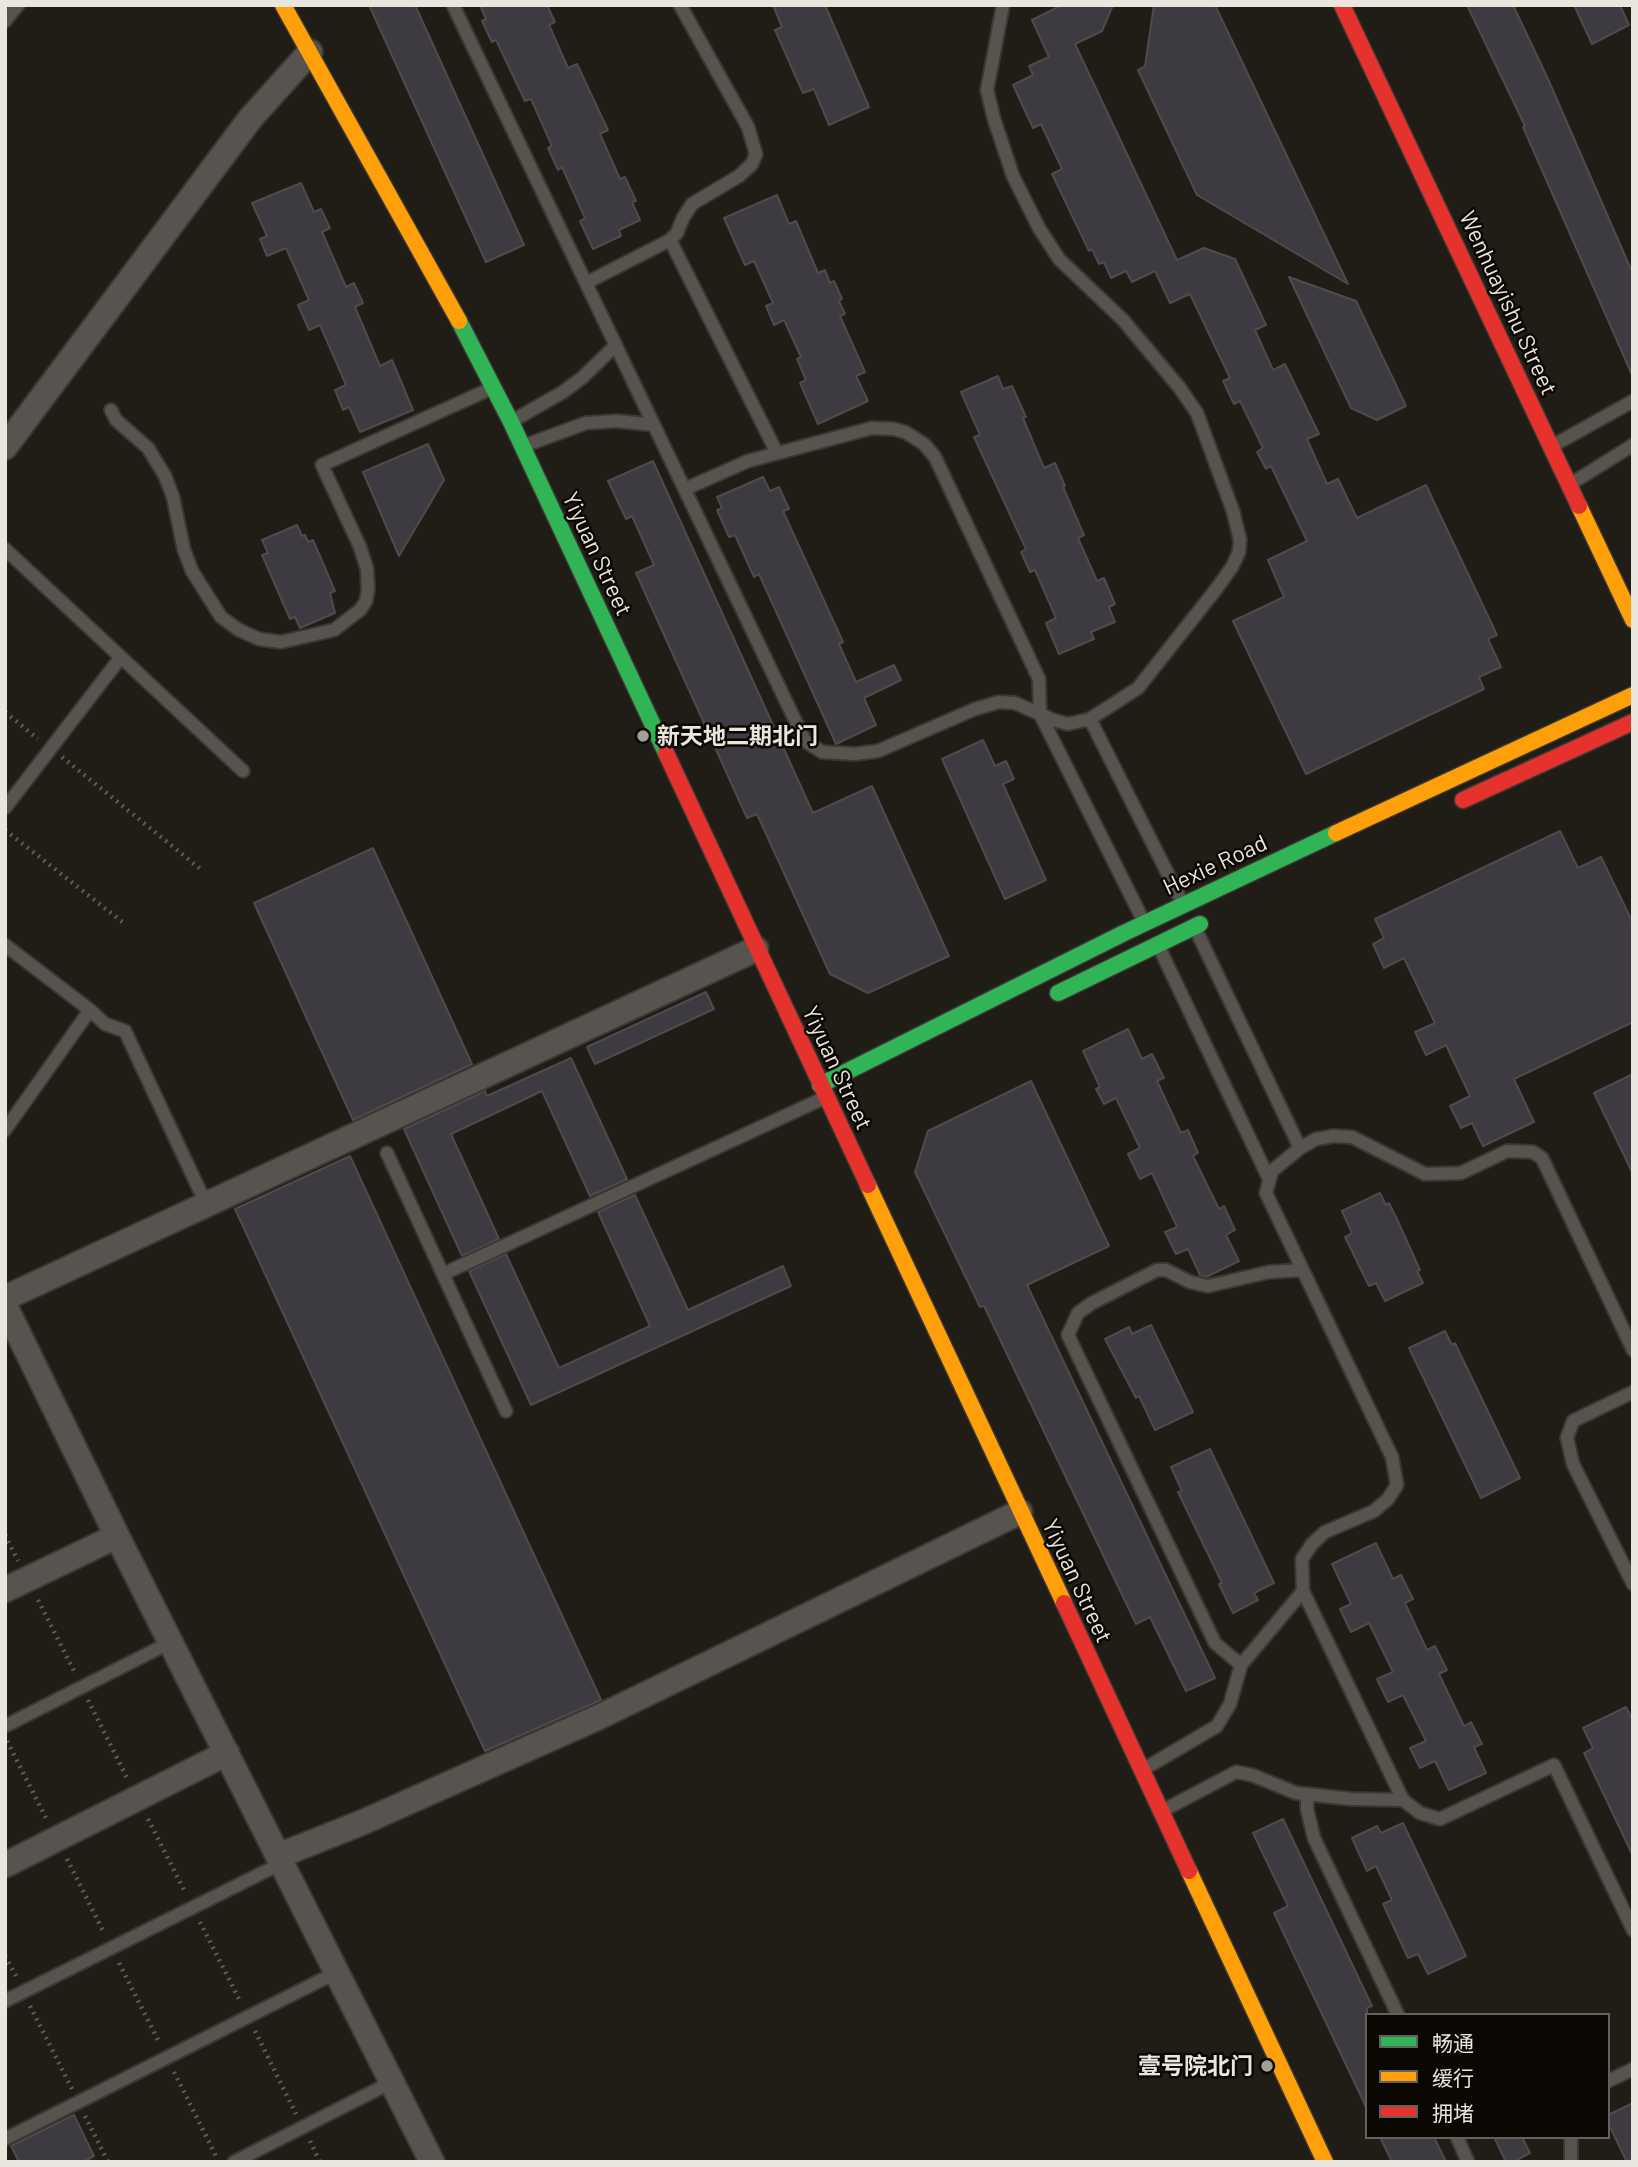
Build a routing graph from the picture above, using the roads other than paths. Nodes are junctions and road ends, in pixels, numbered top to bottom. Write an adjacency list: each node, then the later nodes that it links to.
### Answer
1 (18, 5): 7 (lane)
2 (283, 5): 8 (street, Yiyuan Street)
3 (453, 5): 10 (lane)
4 (680, 5): 9 (lane)
5 (1003, 5): 29 (lane)
6 (1342, 5): 20 (street, Wenhuayishu Street)
7 (5, 21)
8 (310, 52): 12 (street, Yiyuan Street); 18 (street)
9 (670, 240): 10 (lane); 21 (lane)
10 (586, 283): 11 (lane)
11 (615, 345): 15 (lane); 16 (lane)
12 (493, 388): 14 (lane); 15 (street, Yiyuan Street)
13 (1633, 401): 20 (lane)
14 (111, 410)
15 (510, 422): 19 (street, Yiyuan Street)
16 (654, 425): 19 (lane); 23 (lane)
17 (1633, 445): 22 (lane)
18 (5, 447)
19 (522, 447): 40 (street, Yiyuan Street)
20 (1551, 447): 22 (street, Wenhuayishu Street)
21 (778, 453): 23 (lane); 28 (lane)
22 (1569, 485): 25 (street, Wenhuayishu Street)
23 (685, 489): 28 (lane)
24 (5, 549): 26 (lane)
25 (1633, 620)
26 (121, 657): 31 (lane); 32 (lane)
27 (1633, 695): 34 (street, Hexie Road)
28 (1040, 714): 29 (lane); 36 (lane)
29 (1090, 719): 34 (lane)
30 (1633, 722): 33 (street)
31 (243, 771)
32 (5, 808)
33 (1444, 809)
34 (1184, 905): 36 (street, Hexie Road)
35 (1219, 915): 37 (street, Hexie Road)
36 (1145, 923): 43 (street, Hexie Road)
37 (1194, 927): 38 (street, Hexie Road); 45 (lane)
38 (1157, 945): 41 (street, Hexie Road); 47 (lane)
39 (5, 946): 42 (lane)
40 (756, 949): 43 (street, Yiyuan Street); 48 (street)
41 (1041, 1001)
42 (90, 1010): 44 (lane); 48 (lane)
43 (829, 1098): 50 (lane); 56 (street, Yiyuan Street)
44 (5, 1130)
45 (1300, 1148): 47 (lane); 53 (lane)
46 (387, 1153): 50 (lane)
47 (1269, 1179): 49 (lane)
48 (206, 1204): 51 (street)
49 (1302, 1270): 60 (lane); 62 (lane)
50 (443, 1274): 55 (lane)
51 (5, 1298)
52 (5, 1306): 57 (street)
53 (1633, 1350)
54 (1633, 1392): 58 (lane)
55 (506, 1411)
56 (1020, 1512): 65 (street, Yiyuan Street); 69 (street)
57 (117, 1536): 59 (street); 61 (street)
58 (1633, 1584)
59 (5, 1590)
60 (1303, 1591): 62 (lane); 67 (lane)
61 (170, 1642): 63 (lane); 64 (street)
62 (1241, 1665): 65 (lane)
63 (5, 1726)
64 (227, 1753): 69 (street); 70 (street)
65 (1141, 1770): 68 (street, Yiyuan Street)
66 (1307, 1795): 67 (lane); 68 (lane); 74 (lane)
67 (1403, 1800): 71 (lane)
68 (1160, 1812): 83 (street, Yiyuan Street)
69 (280, 1860): 72 (street); 73 (lane)
70 (5, 1865)
71 (1633, 1930)
72 (337, 1972): 77 (street); 78 (lane)
73 (5, 2001)
74 (1397, 2013)
75 (1633, 2070): 76 (lane)
76 (1610, 2080)
77 (392, 2082): 81 (lane); 82 (street)
78 (5, 2139)
79 (1458, 2139): 84 (lane)
80 (1571, 2139): 85 (lane)
81 (234, 2162)
82 (432, 2162)
83 (1325, 2162)
84 (1468, 2162)
85 (1571, 2162)

